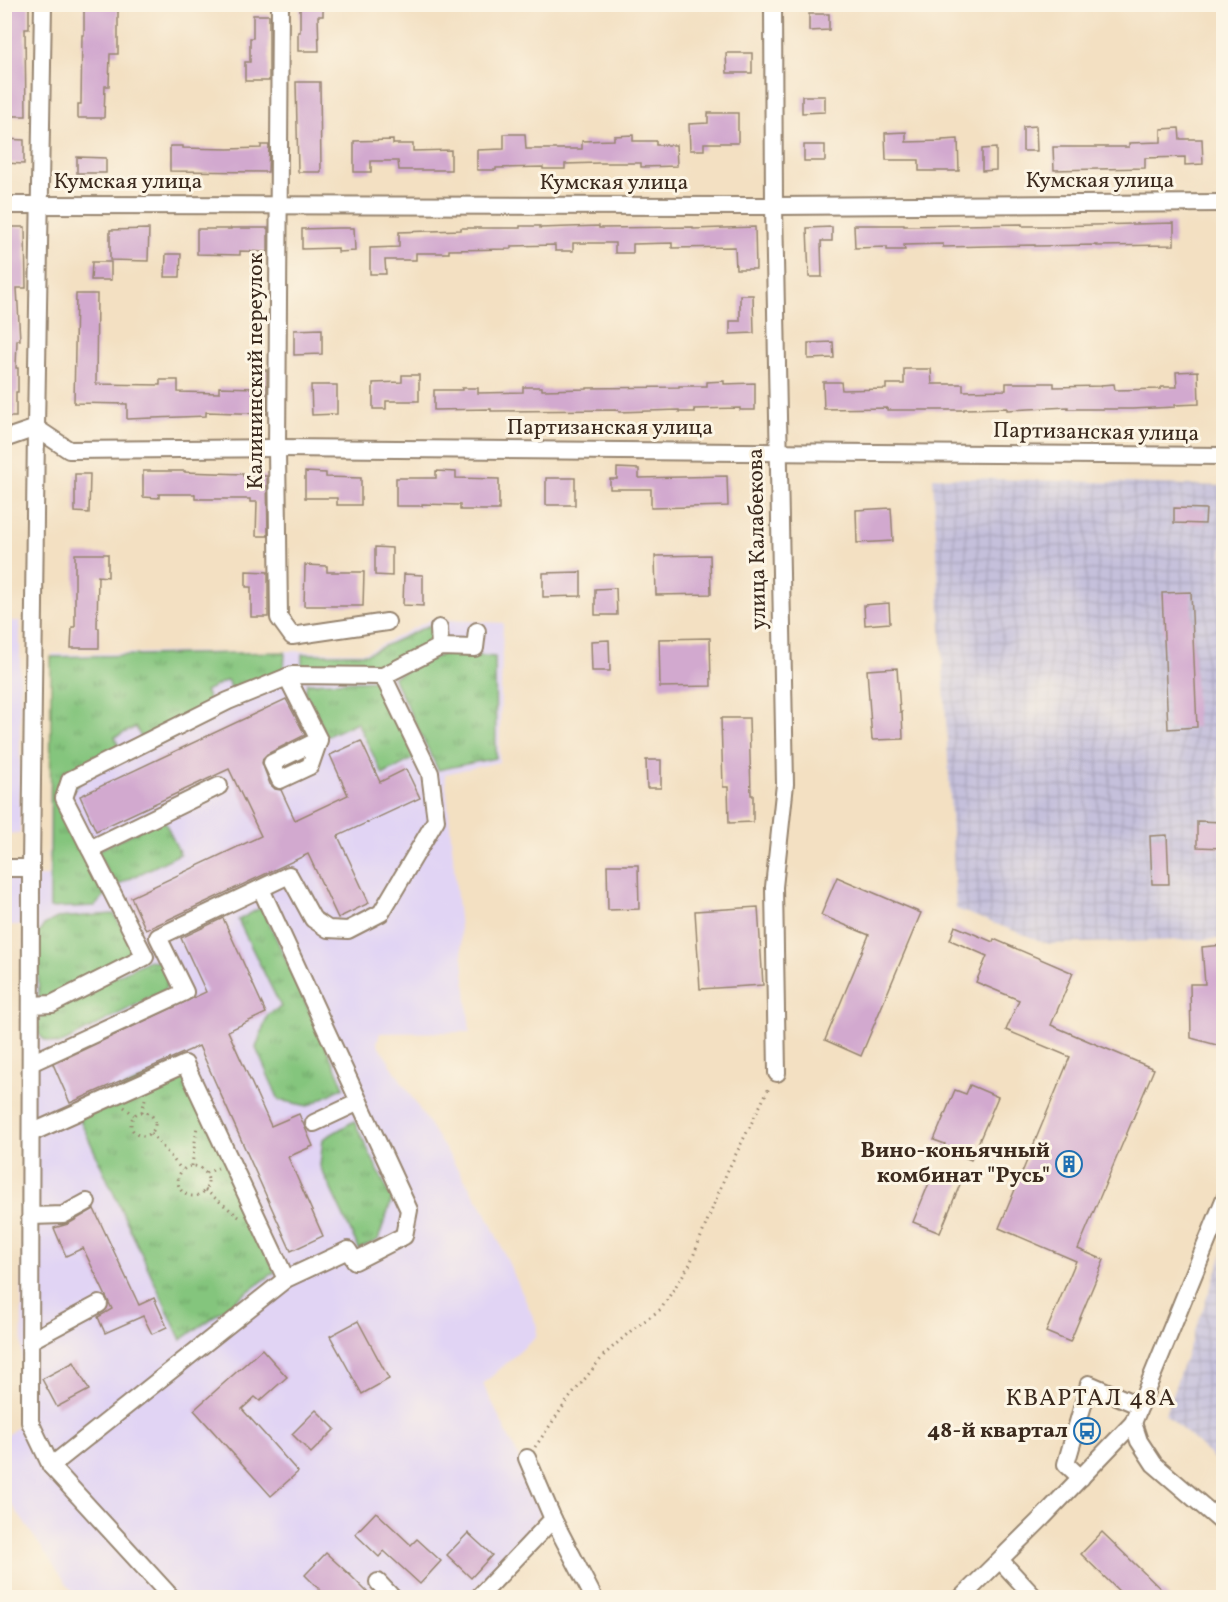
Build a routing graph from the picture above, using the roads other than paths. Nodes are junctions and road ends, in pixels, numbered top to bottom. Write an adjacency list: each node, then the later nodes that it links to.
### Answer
1 (43, 4): 6 (street)
2 (280, 4): 7 (street, Калининский переулок)
3 (773, 4): 8 (street, улица Калабекова)
4 (1224, 203): 8 (street, Кумская улица)
5 (4, 205): 6 (street, Кумская улица)
6 (41, 205): 7 (street, Кумская улица); 9 (street)
7 (279, 205): 8 (street, Кумская улица); 11 (street, Калининский переулок)
8 (774, 206): 12 (street, улица Калабекова)
9 (36, 428): 10 (street); 11 (street, Партизанская улица); 24 (street)
10 (4, 439)
11 (278, 448): 12 (street, Партизанская улица); 14 (street, Калининский переулок)
12 (779, 452): 13 (street, Партизанская улица); 30 (street, улица Калабекова)
13 (1224, 456)
14 (387, 622)
15 (439, 628): 17 (street)
16 (477, 631): 17 (street)
17 (440, 647): 18 (street)
18 (383, 676): 19 (street); 25 (street)
19 (287, 677): 20 (street); 22 (street)
20 (319, 740)
21 (219, 786): 22 (street)
22 (90, 849): 27 (street)
23 (4, 868): 24 (street)
24 (31, 868): 28 (street)
25 (261, 889): 26 (street); 31 (street)
26 (158, 937): 27 (street); 29 (street)
27 (139, 945): 28 (street)
28 (32, 1005): 29 (street)
29 (31, 1063): 33 (street)
30 (777, 1073)
31 (359, 1102): 32 (street); 37 (street)
32 (314, 1123)
33 (31, 1133): 36 (street); 37 (street)
34 (1224, 1200): 40 (street)
35 (87, 1202): 36 (street)
36 (31, 1216): 39 (street)
37 (286, 1278): 43 (street)
38 (99, 1305): 39 (street)
39 (30, 1341): 43 (street)
40 (1140, 1406): 41 (street); 44 (street)
41 (1133, 1423): 44 (street); 46 (street)
42 (527, 1458): 45 (street)
43 (51, 1466): 49 (street)
44 (1081, 1478): 47 (street)
45 (553, 1519): 51 (street); 52 (street)
46 (1224, 1524)
47 (1000, 1560): 53 (street); 54 (street)
48 (378, 1582): 50 (street)
49 (172, 1598)
50 (393, 1598)
51 (478, 1598)
52 (594, 1598)
53 (961, 1598)
54 (1035, 1598)

